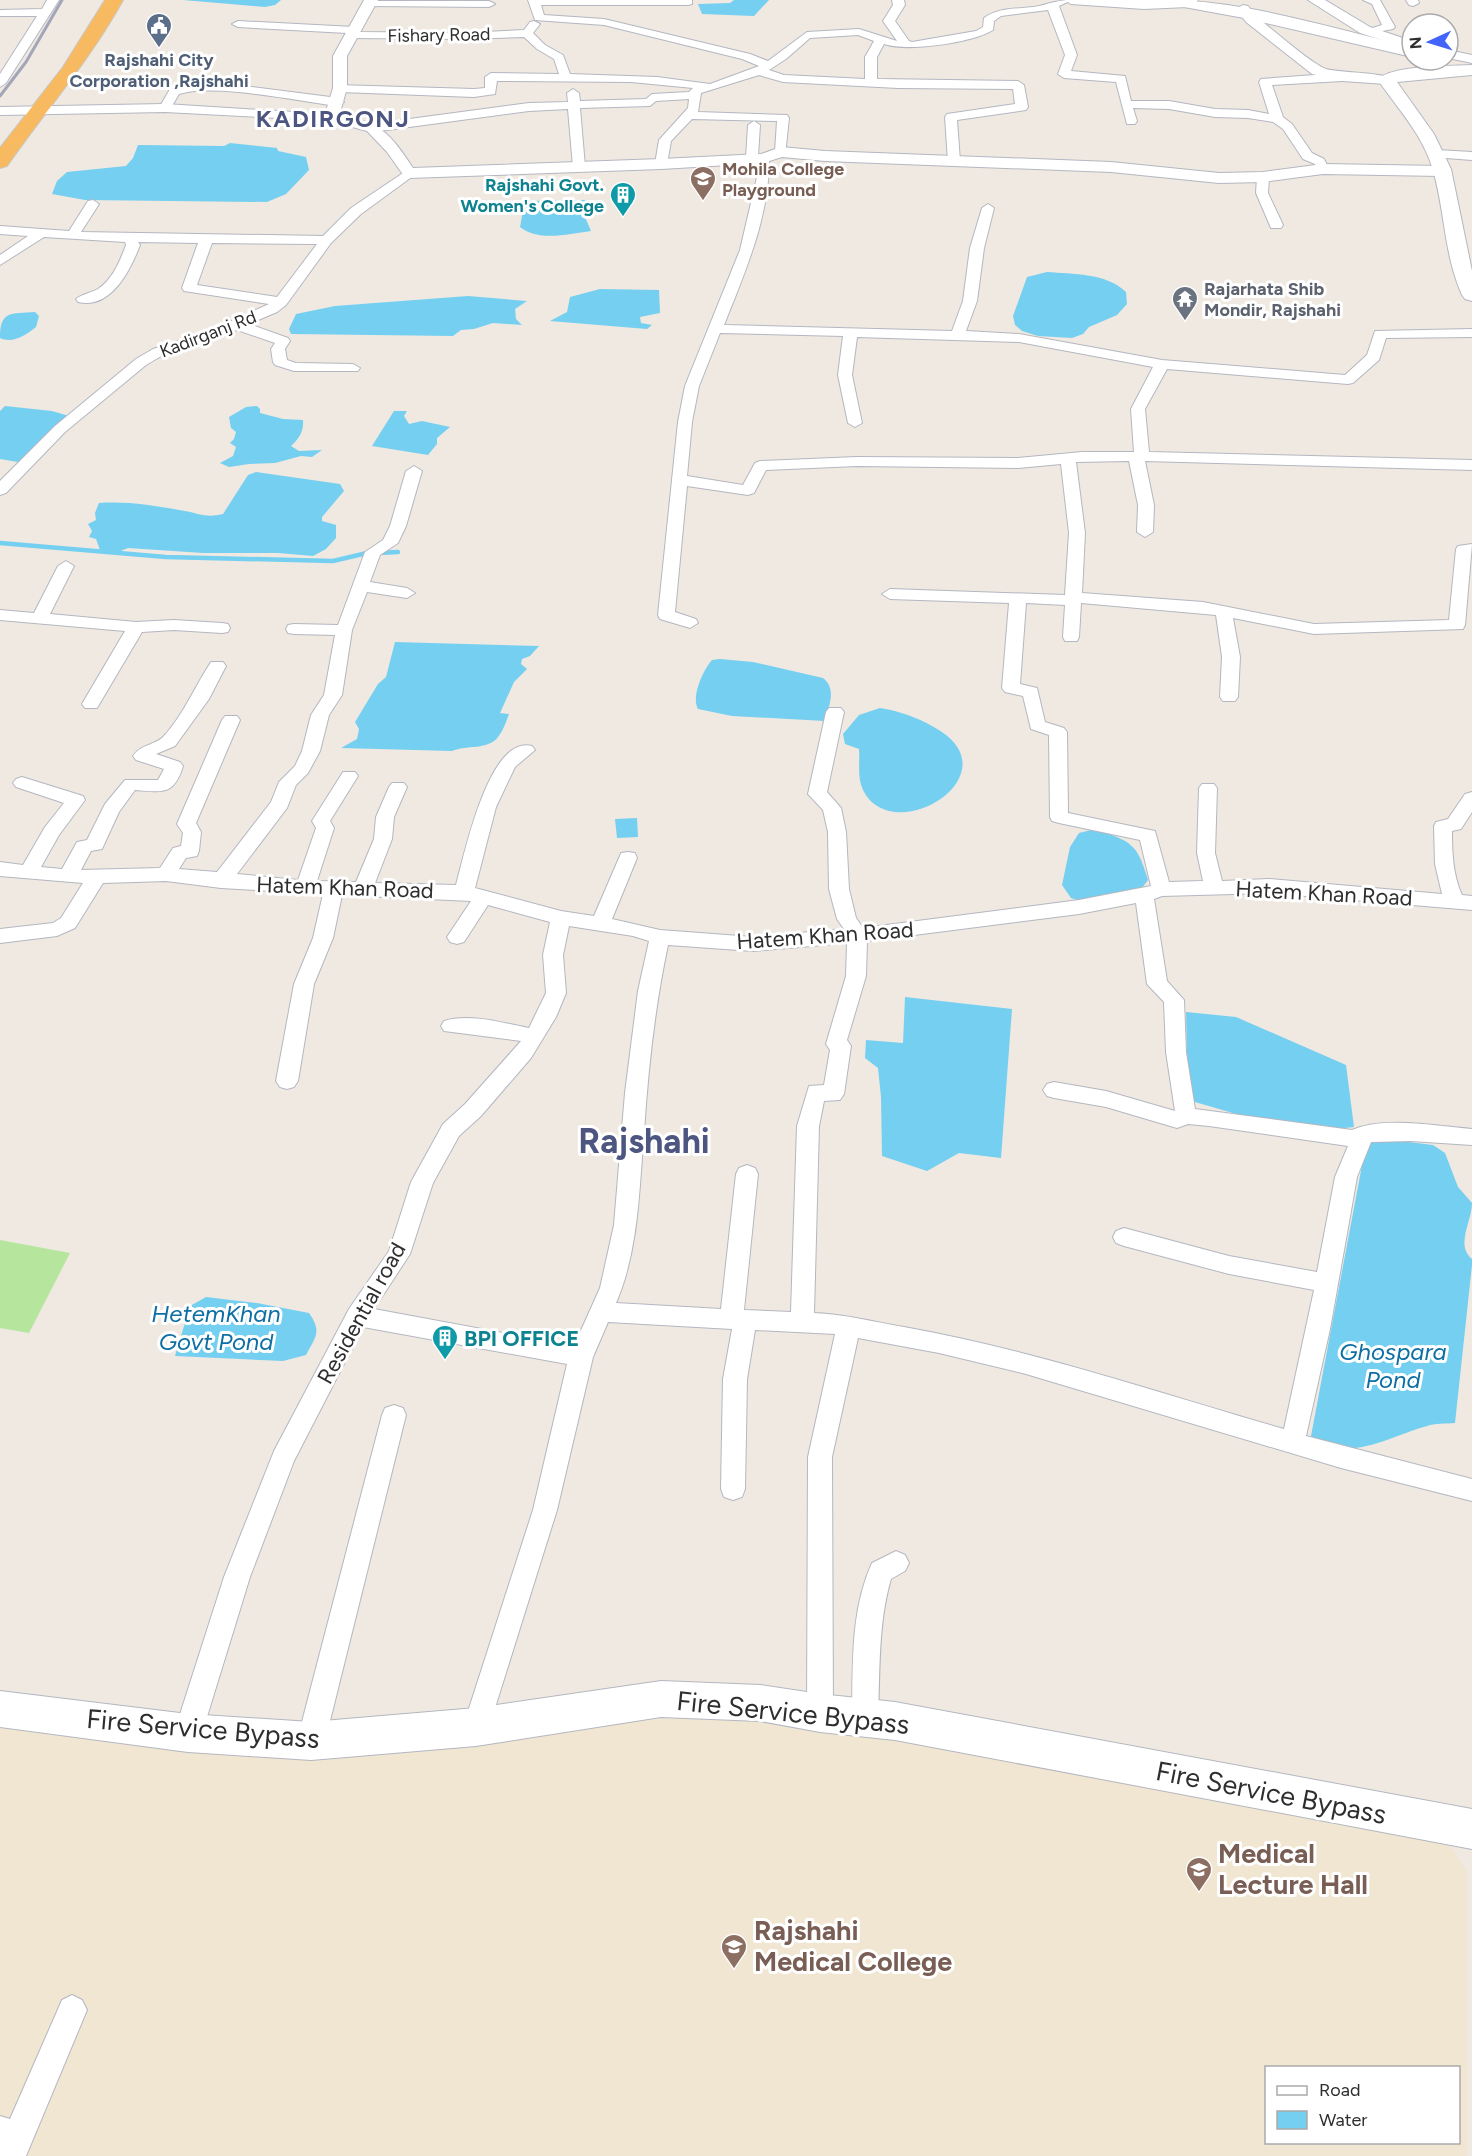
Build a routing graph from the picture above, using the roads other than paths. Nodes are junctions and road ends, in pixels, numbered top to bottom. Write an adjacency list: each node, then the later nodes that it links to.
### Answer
1 (53, 0): 17 (street)
2 (99, 0): 41 (highway)
3 (114, 0): 42 (highway)
4 (898, 0): 25 (street)
5 (1068, 0): 9 (street); 13 (street)
6 (1315, 0): 20 (street)
7 (1369, 0): 20 (street)
8 (535, 1): 11 (street); 18 (street)
9 (1186, 1): 14 (main road)
10 (370, 2): 12 (street); 21 (street)
11 (688, 2)
12 (489, 4)
13 (1053, 4): 25 (street); 38 (street)
14 (1216, 4): 15 (main road)
15 (1244, 11): 26 (main road); 30 (street)
16 (0, 12): 17 (street)
17 (47, 12): 29 (street)
18 (539, 18): 22 (street); 28 (street)
19 (238, 24): 21 (street, Fishary Road)
20 (1370, 32): 24 (street)
21 (353, 33): 22 (street, Fishary Road); 36 (street)
22 (527, 33): 31 (street)
23 (880, 40): 25 (street); 28 (street); 33 (street)
24 (1400, 44)
25 (906, 45)
26 (1400, 46)
27 (1472, 64): 32 (main road)
28 (764, 68): 33 (street); 35 (street)
29 (5, 69): 34 (street)
30 (1342, 77): 32 (street); 46 (street)
31 (569, 78): 35 (street); 36 (street); 39 (street)
32 (1386, 80): 56 (main road)
33 (871, 82): 54 (street)
34 (0, 83)
35 (709, 87): 37 (street)
36 (339, 95): 40 (street); 45 (street)
37 (695, 95): 39 (street); 44 (street)
38 (1126, 104): 46 (street); 47 (street)
39 (574, 105): 49 (street); 58 (street)
40 (165, 108): 42 (street); 45 (street)
41 (20, 110): 42 (street); 43 (street); 50 (highway)
42 (40, 110): 55 (highway)
43 (0, 111)
44 (689, 115): 51 (street); 57 (street)
45 (331, 119): 49 (street)
46 (1277, 119): 59 (street)
47 (1131, 121)
48 (754, 125): 53 (street)
49 (372, 128): 60 (street)
50 (0, 140)
51 (781, 152): 53 (street); 54 (street)
52 (1472, 156): 56 (street)
53 (757, 158): 57 (street); 77 (street)
54 (954, 161): 61 (street)
55 (0, 162)
56 (1440, 163): 59 (street); 71 (main road)
57 (661, 164): 58 (street)
58 (579, 167): 60 (street)
59 (1323, 169): 61 (street)
60 (410, 173): 70 (street, Kadirganj Rd)
61 (1263, 177): 64 (street)
62 (93, 204): 67 (street)
63 (988, 208): 80 (street)
64 (1276, 225)
65 (0, 230): 66 (street)
66 (40, 233): 67 (street); 72 (street)
67 (73, 234): 68 (street)
68 (129, 237): 69 (street); 74 (street)
69 (207, 237): 70 (street); 75 (street)
70 (326, 240): 75 (street, Kadirganj Rd)
71 (1465, 249): 73 (main road)
72 (0, 261)
73 (1472, 295)
74 (83, 299)
75 (281, 302): 76 (street, Kadirganj Rd)
76 (237, 325): 82 (street); 89 (street, Kadirganj Rd)
77 (715, 329): 78 (street); 88 (street)
78 (851, 331): 80 (street); 83 (street)
79 (1472, 333): 81 (street)
80 (958, 335): 81 (street)
81 (1162, 364): 84 (street)
82 (353, 368)
83 (855, 423)
84 (1139, 457): 85 (street); 86 (street); 90 (street)
85 (1068, 459): 88 (street); 97 (street)
86 (1472, 465)
87 (414, 471): 93 (street)
88 (680, 480): 101 (street)
89 (0, 490)
90 (1145, 532)
91 (1472, 549): 98 (street)
92 (66, 566): 100 (street)
93 (362, 586): 94 (street); 105 (street)
94 (407, 593)
95 (890, 594): 96 (street)
96 (1018, 598): 97 (street); 130 (street)
97 (1073, 598): 98 (street); 106 (street)
98 (1224, 611): 108 (street)
99 (0, 615): 100 (street)
100 (39, 618): 102 (street)
101 (690, 623)
102 (136, 627): 103 (street); 109 (street)
103 (222, 628)
104 (294, 629): 105 (street)
105 (345, 630): 124 (street)
106 (1071, 637)
107 (217, 666): 122 (street)
108 (1228, 697)
109 (91, 704)
110 (835, 712): 135 (street)
111 (231, 720): 121 (street)
112 (526, 750): 129 (street)
113 (349, 776): 125 (street)
114 (22, 783): 120 (street)
115 (398, 787): 128 (street)
116 (1208, 788): 126 (street)
117 (1472, 798): 132 (street)
118 (628, 858): 134 (street)
119 (0, 869): 120 (street, Hatem Khan Road)
120 (28, 872): 122 (street, Hatem Khan Road)
121 (166, 874): 123 (street, Hatem Khan Road); 124 (street, Hatem Khan Road)
122 (68, 876): 123 (street, Hatem Khan Road)
123 (97, 877): 136 (street)
124 (221, 881): 125 (street, Hatem Khan Road)
125 (305, 887): 127 (street, Hatem Khan Road)
126 (1214, 887): 130 (street, Hatem Khan Road); 132 (street, Hatem Khan Road)
127 (334, 888): 128 (street, Hatem Khan Road); 141 (street)
128 (363, 889): 129 (street, Hatem Khan Road)
129 (464, 892): 131 (street, Hatem Khan Road)
130 (1153, 892): 135 (street, Hatem Khan Road); 143 (street)
131 (484, 896): 133 (street, Hatem Khan Road); 137 (street)
132 (1463, 902)
133 (561, 918): 134 (street, Hatem Khan Road); 140 (street, Residential road)
134 (600, 924): 138 (street, Hatem Khan Road)
135 (857, 934): 138 (street, Hatem Khan Road); 152 (street)
136 (0, 936)
137 (456, 937)
138 (660, 937): 149 (street)
139 (451, 1026): 140 (street)
140 (534, 1036): 150 (street, Residential road)
141 (287, 1081)
142 (1054, 1090): 143 (street)
143 (1186, 1116): 144 (street)
144 (1363, 1134): 145 (street); 148 (street)
145 (1472, 1137)
146 (747, 1174): 151 (street)
147 (1124, 1237): 148 (street)
148 (1326, 1283): 156 (street)
149 (602, 1311): 151 (street); 154 (street)
150 (357, 1316): 154 (street); 164 (street, Residential road)
151 (738, 1320): 152 (street); 157 (street)
152 (802, 1322): 153 (street)
153 (849, 1326): 156 (street); 161 (street)
154 (580, 1357): 163 (street)
155 (394, 1415): 165 (street)
156 (1293, 1442): 158 (street)
157 (733, 1489)
158 (1472, 1490)
159 (896, 1563): 162 (street)
160 (0, 1709): 164 (main road, Fire Service Bypass)
161 (820, 1713): 162 (main road, Fire Service Bypass); 163 (main road, Fire Service Bypass)
162 (865, 1717): 166 (main road, Fire Service Bypass)
163 (476, 1727): 165 (main road, Fire Service Bypass)
164 (188, 1733): 165 (main road, Fire Service Bypass)
165 (311, 1741)
166 (1472, 1829)
167 (72, 2010): 168 (street)
168 (9, 2141)

